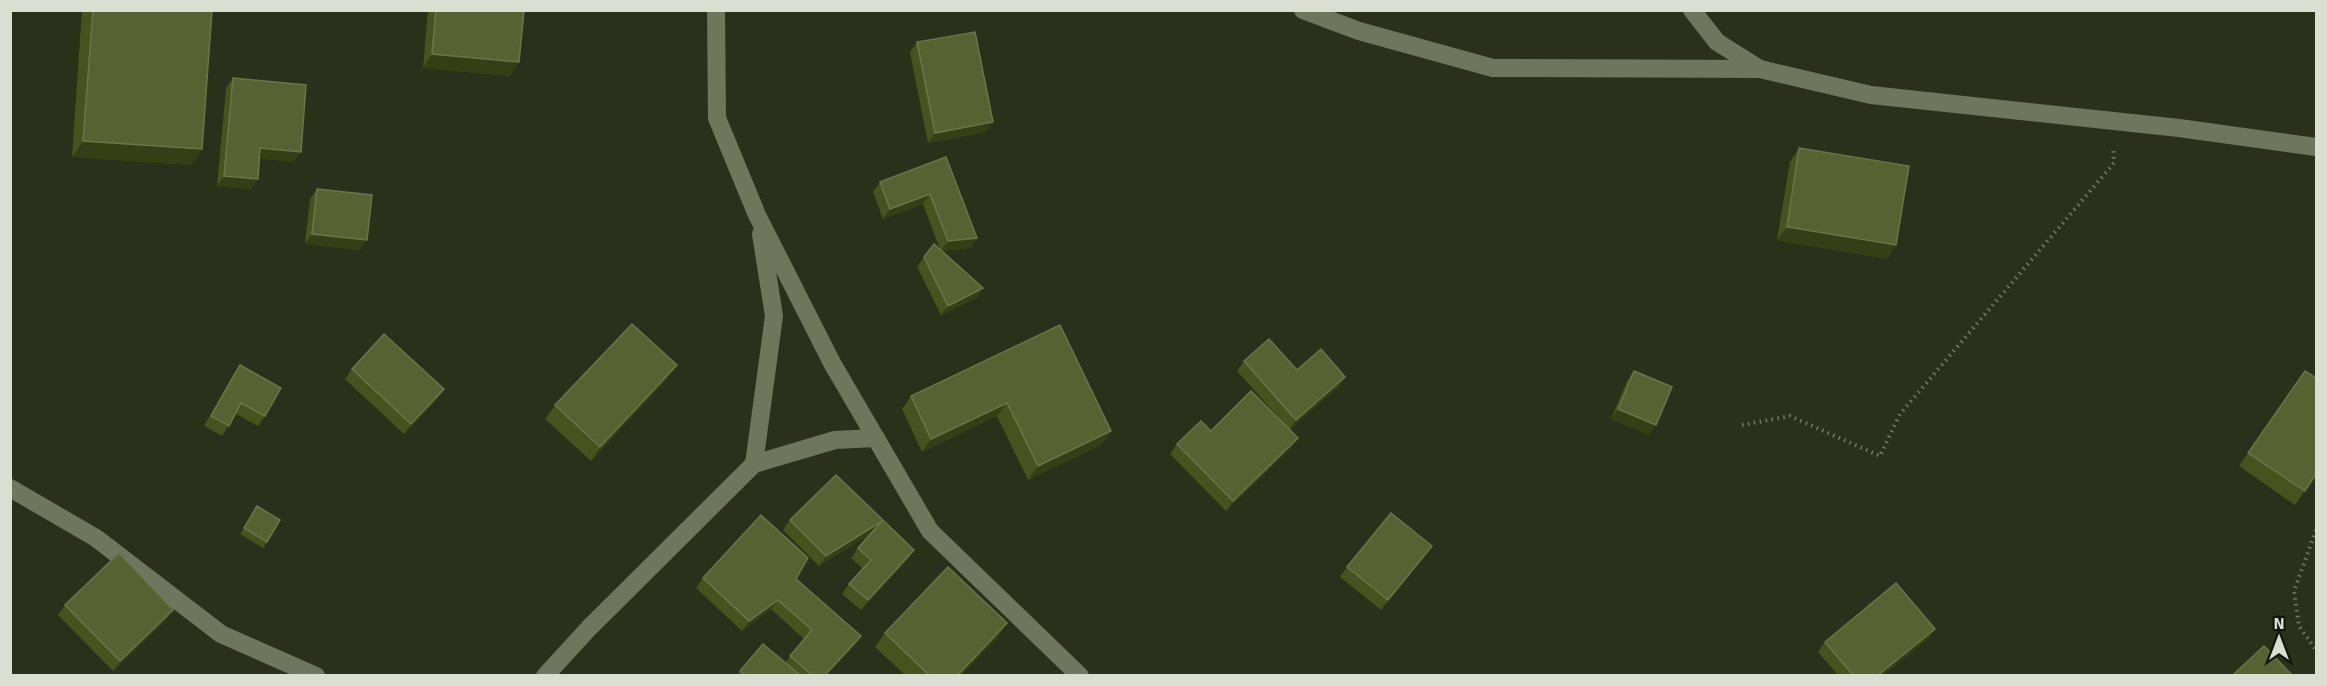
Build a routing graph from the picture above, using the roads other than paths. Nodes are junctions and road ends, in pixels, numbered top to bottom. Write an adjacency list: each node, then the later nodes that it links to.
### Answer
1 (716, 10): 6 (street)
2 (1303, 10): 4 (street)
3 (1692, 10): 4 (street)
4 (1760, 69): 5 (street)
5 (2316, 147)
6 (758, 215): 7 (street); 8 (street)
7 (876, 438): 8 (street); 12 (street)
8 (754, 464): 11 (street)
9 (10, 488): 10 (street)
10 (315, 675)
11 (545, 675)
12 (1080, 675)

